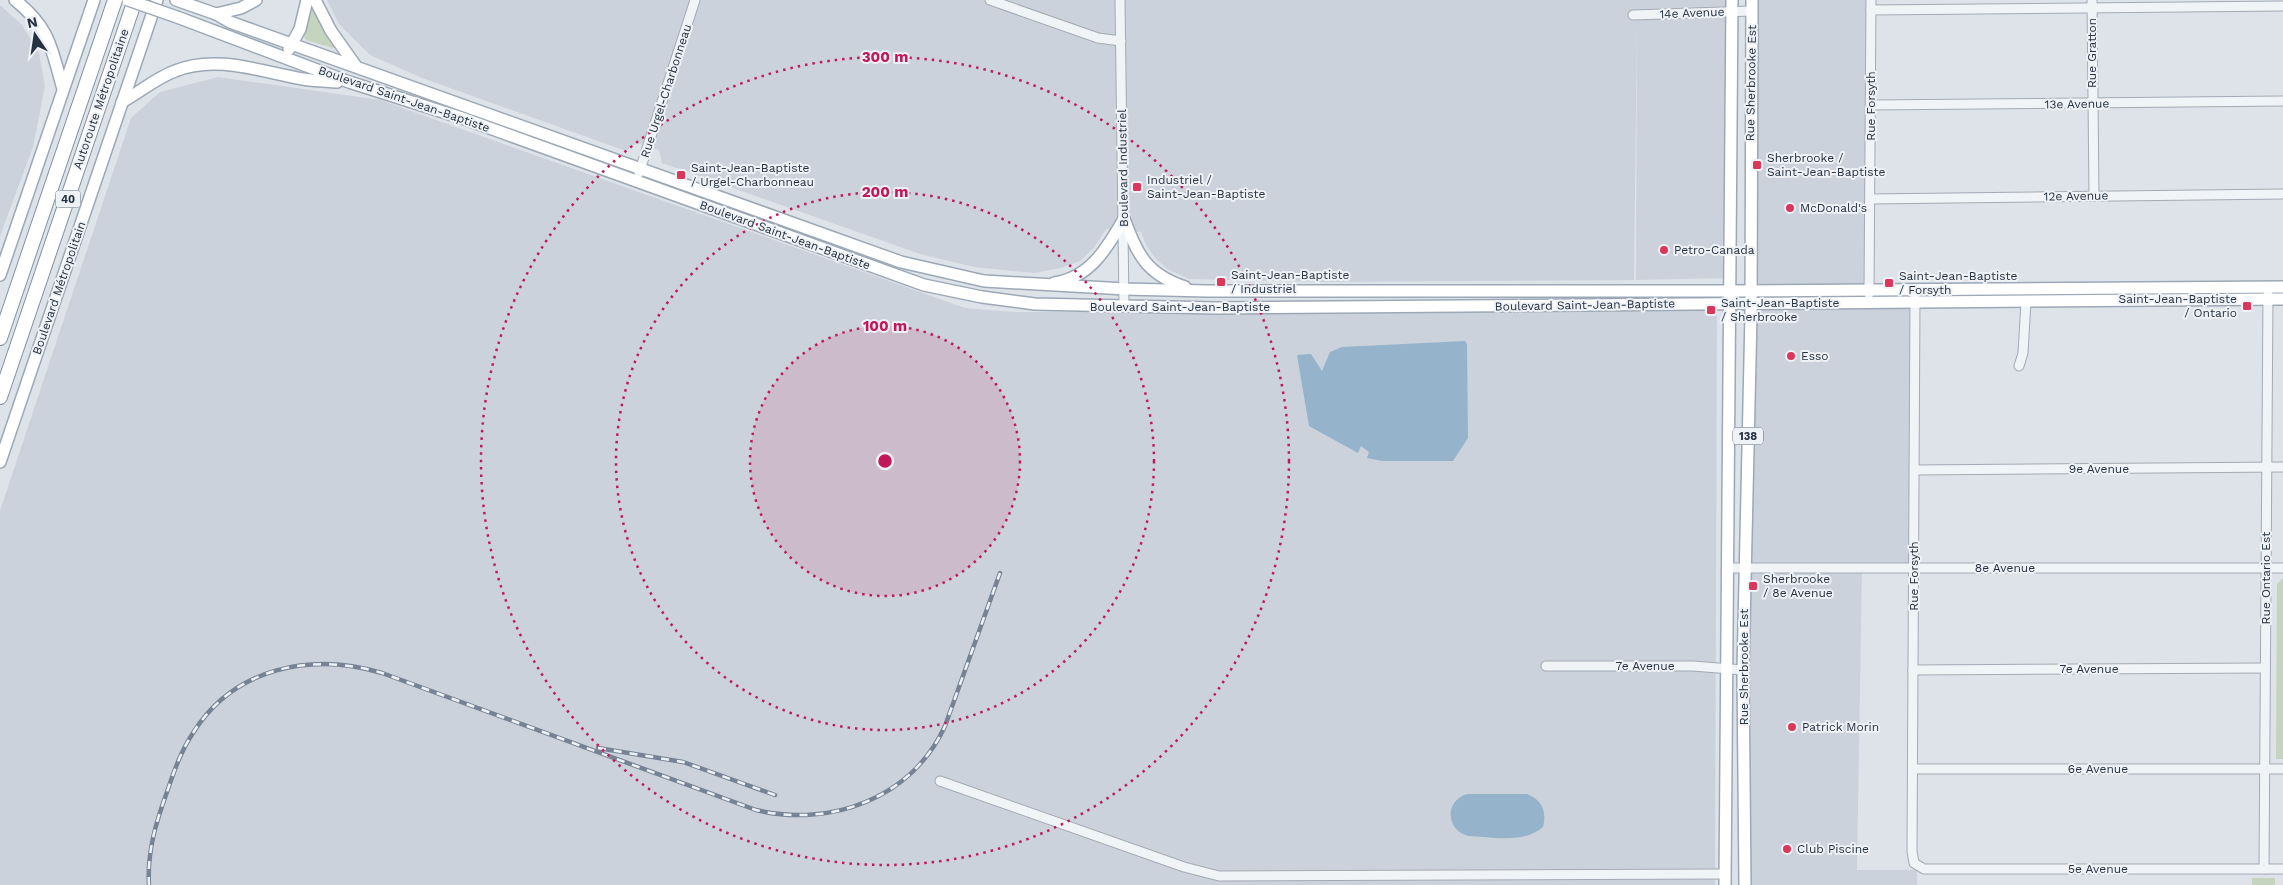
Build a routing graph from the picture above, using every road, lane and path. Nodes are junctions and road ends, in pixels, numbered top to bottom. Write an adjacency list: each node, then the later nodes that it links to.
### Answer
1 (15, 0): 27 (main road)
2 (94, 0): 27 (main road)
3 (115, 0): 64 (highway, Autoroute Métropolitaine / 40)
4 (128, 0): 24 (main road, Boulevard Saint-Jean-Baptiste, bridge)
5 (135, 0): 66 (highway, Autoroute Métropolitaine / 40)
6 (157, 0): 29 (main road, Boulevard Métropolitain)
7 (256, 0): 20 (main road)
8 (307, 0): 23 (main road)
9 (315, 0): 25 (main road)
10 (695, 0): 34 (street, Rue Urgel-Charbonneau)
11 (990, 0): 22 (street)
12 (1120, 0): 22 (street, Boulevard Industriel)
13 (1871, 0): 19 (street, Rue Forsyth)
14 (179, 1): 20 (main road, Boulevard Saint-Jean-Baptiste)
15 (2092, 4): 18 (street); 19 (street); 30 (street, Rue Gratton)
16 (1732, 6): 17 (street, 14e Avenue); 21 (street, 14e Avenue); 32 (main road, Rue Sherbrooke Est / 138)
17 (1752, 6): 33 (main road, Rue Sherbrooke Est / 138)
18 (2283, 6)
19 (1871, 10): 31 (street, Rue Forsyth)
20 (216, 14): 23 (main road, Boulevard Saint-Jean-Baptiste)
21 (1632, 15)
22 (1121, 41): 39 (street, Boulevard Industriel)
23 (292, 44): 24 (main road); 25 (main road, Boulevard Saint-Jean-Baptiste)
24 (283, 56): 26 (main road, Boulevard Saint-Jean-Baptiste)
25 (355, 65): 34 (main road, Boulevard Saint-Jean-Baptiste)
26 (349, 82): 29 (main road); 35 (main road, Boulevard Saint-Jean-Baptiste)
27 (63, 89): 40 (main road)
28 (2283, 101): 30 (street, 13e Avenue)
29 (122, 102): 69 (main road, Boulevard Métropolitain)
30 (2092, 104): 31 (street, 13e Avenue); 37 (street, Rue Gratton)
31 (1871, 105): 38 (street, Rue Forsyth)
32 (1731, 115): 33 (main road); 52 (main road, Rue Sherbrooke Est / 138)
33 (1750, 116): 50 (main road, Rue Sherbrooke Est / 138)
34 (641, 168): 35 (street, Rue Urgel-Charbonneau); 41 (main road, Boulevard Saint-Jean-Baptiste)
35 (636, 181): 63 (main road, Boulevard Saint-Jean-Baptiste)
36 (2283, 194): 37 (street, 12e Avenue)
37 (2094, 196): 38 (street, 12e Avenue)
38 (1870, 198): 45 (street, Rue Forsyth)
39 (1124, 219): 41 (main road); 44 (street, Boulevard Industriel); 51 (main road)
40 (0, 275)
41 (1038, 285): 44 (main road, Boulevard Saint-Jean-Baptiste)
42 (2283, 287): 53 (main road, Boulevard Saint-Jean-Baptiste)
43 (2028, 288): 46 (main road, Boulevard Saint-Jean-Baptiste); 53 (main road, Boulevard Saint-Jean-Baptiste); 55 (main road)
44 (1125, 289): 51 (main road, Boulevard Saint-Jean-Baptiste); 63 (street, Boulevard Industriel)
45 (1869, 289): 46 (main road, Boulevard Saint-Jean-Baptiste); 50 (main road, Boulevard Saint-Jean-Baptiste); 56 (street, Rue Forsyth)
46 (1915, 289): 57 (street, Rue Forsyth)
47 (1333, 290): 48 (main road, Boulevard Saint-Jean-Baptiste); 51 (main road, Boulevard Saint-Jean-Baptiste); 60 (main road)
48 (1502, 290): 49 (main road, Boulevard Saint-Jean-Baptiste); 61 (main road)
49 (1546, 290): 52 (main road, Boulevard Saint-Jean-Baptiste); 62 (main road)
50 (1751, 290): 52 (main road, Boulevard Saint-Jean-Baptiste); 59 (main road, Rue Sherbrooke Est / 138)
51 (1207, 291)
52 (1729, 291): 58 (main road, Rue Sherbrooke Est / 138)
53 (2268, 293): 54 (main road, Boulevard Saint-Jean-Baptiste); 55 (main road, Boulevard Saint-Jean-Baptiste); 70 (street, Rue Ontario Est)
54 (2283, 299)
55 (2026, 301): 57 (main road, Boulevard Saint-Jean-Baptiste); 65 (street)
56 (1869, 302): 57 (main road, Boulevard Saint-Jean-Baptiste); 59 (main road, Boulevard Saint-Jean-Baptiste)
57 (1914, 302): 72 (street, Rue Forsyth)
58 (1730, 304): 59 (main road, Boulevard Saint-Jean-Baptiste); 62 (main road, Boulevard Saint-Jean-Baptiste); 67 (main road, Rue Sherbrooke Est / 138)
59 (1751, 304): 68 (main road, Rue Sherbrooke Est / 138)
60 (1333, 306): 61 (main road, Boulevard Saint-Jean-Baptiste); 63 (main road, Boulevard Saint-Jean-Baptiste)
61 (1502, 306): 62 (main road, Boulevard Saint-Jean-Baptiste)
62 (1546, 306)
63 (1124, 307)
64 (0, 338)
65 (2019, 366)
66 (0, 397)
67 (1728, 447): 68 (main road); 73 (main road, Rue Sherbrooke Est / 138)
68 (1748, 449): 77 (main road, Rue Sherbrooke Est / 138)
69 (0, 462)
70 (2267, 468): 71 (street, 9e Avenue); 72 (street, 9e Avenue); 75 (street, Rue Ontario Est)
71 (2283, 468)
72 (1915, 470): 74 (street, Rue Forsyth)
73 (1727, 568): 77 (street, 8e Avenue); 80 (main road, Rue Sherbrooke Est / 138)
74 (1914, 568): 75 (street, 8e Avenue); 77 (street, 8e Avenue); 82 (street, Rue Forsyth)
75 (2266, 568): 76 (street, 8e Avenue); 79 (street, Rue Ontario Est)
76 (2283, 568)
77 (1746, 569): 81 (main road, Rue Sherbrooke Est / 138)
78 (1546, 666): 80 (street, 7e Avenue)
79 (2265, 668): 82 (street, 7e Avenue); 88 (street, Rue Ontario Est)
80 (1727, 669): 81 (street, 7e Avenue); 84 (main road, Rue Sherbrooke Est / 138)
81 (1743, 670): 83 (main road, Rue Sherbrooke Est / 138)
82 (1913, 670): 87 (street, Rue Forsyth)
83 (1744, 725): 84 (main road); 86 (main road, Rue Sherbrooke Est / 138)
84 (1726, 727): 85 (main road, Rue Sherbrooke Est / 138)
85 (1726, 768): 86 (main road); 94 (main road, Rue Sherbrooke Est / 138)
86 (1744, 768): 95 (main road, Rue Sherbrooke Est / 138)
87 (1913, 769): 88 (street, 6e Avenue); 91 (street, Rue Forsyth)
88 (2265, 769): 89 (street, 6e Avenue); 92 (street, Rue Ontario Est)
89 (2283, 769)
90 (940, 781): 94 (street)
91 (1914, 863): 92 (street, 5e Avenue)
92 (2264, 869): 93 (street, 5e Avenue)
93 (2283, 869)
94 (1725, 879): 95 (main road)
95 (1744, 879)

